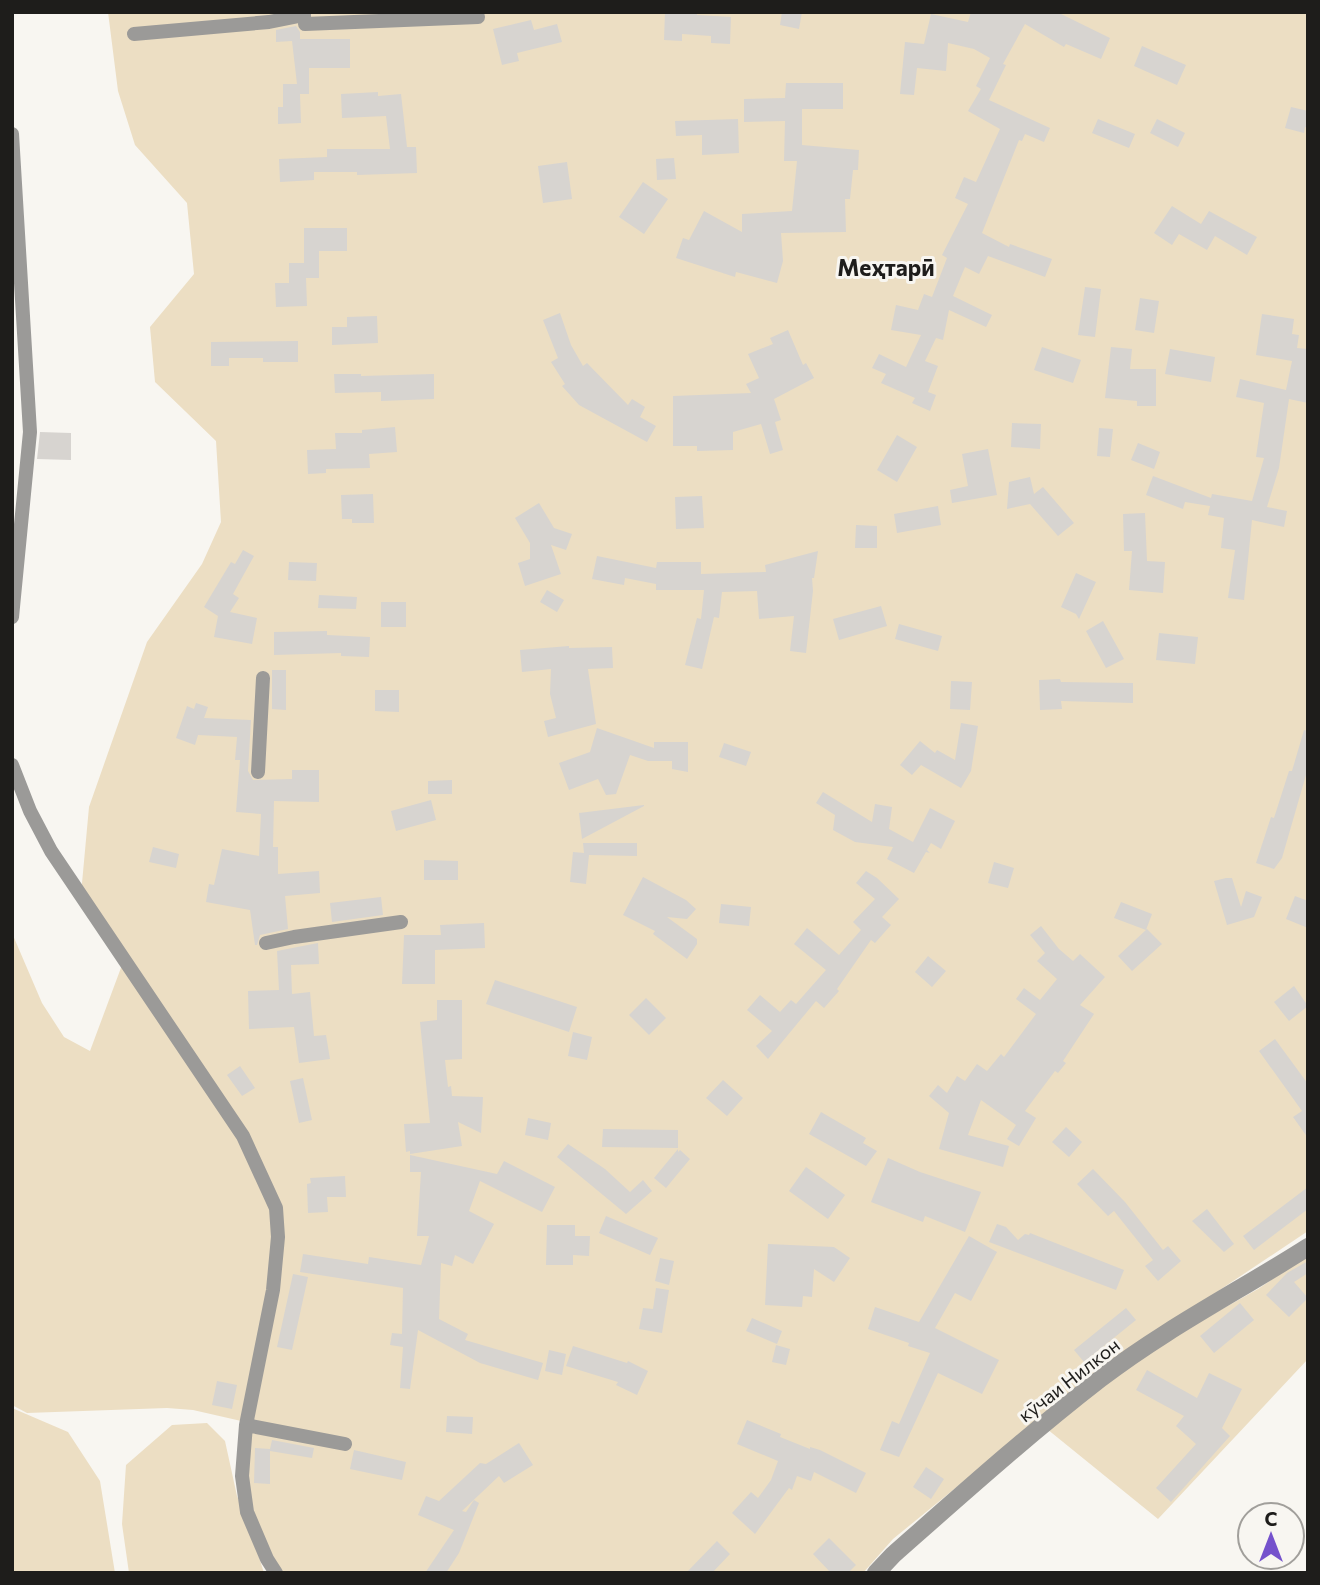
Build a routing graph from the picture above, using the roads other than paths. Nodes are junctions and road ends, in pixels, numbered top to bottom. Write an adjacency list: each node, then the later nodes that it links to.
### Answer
1 (478, 17): 2 (street)
2 (134, 34)
3 (12, 134): 4 (street)
4 (12, 617)
5 (263, 678): 7 (street)
6 (12, 765): 11 (street)
7 (258, 772)
8 (401, 922): 9 (street)
9 (266, 943)
10 (1308, 1247): 14 (street, кӯчаи Нилкон)
11 (246, 1425): 12 (street); 13 (street)
12 (345, 1444)
13 (276, 1573)
14 (876, 1573)

